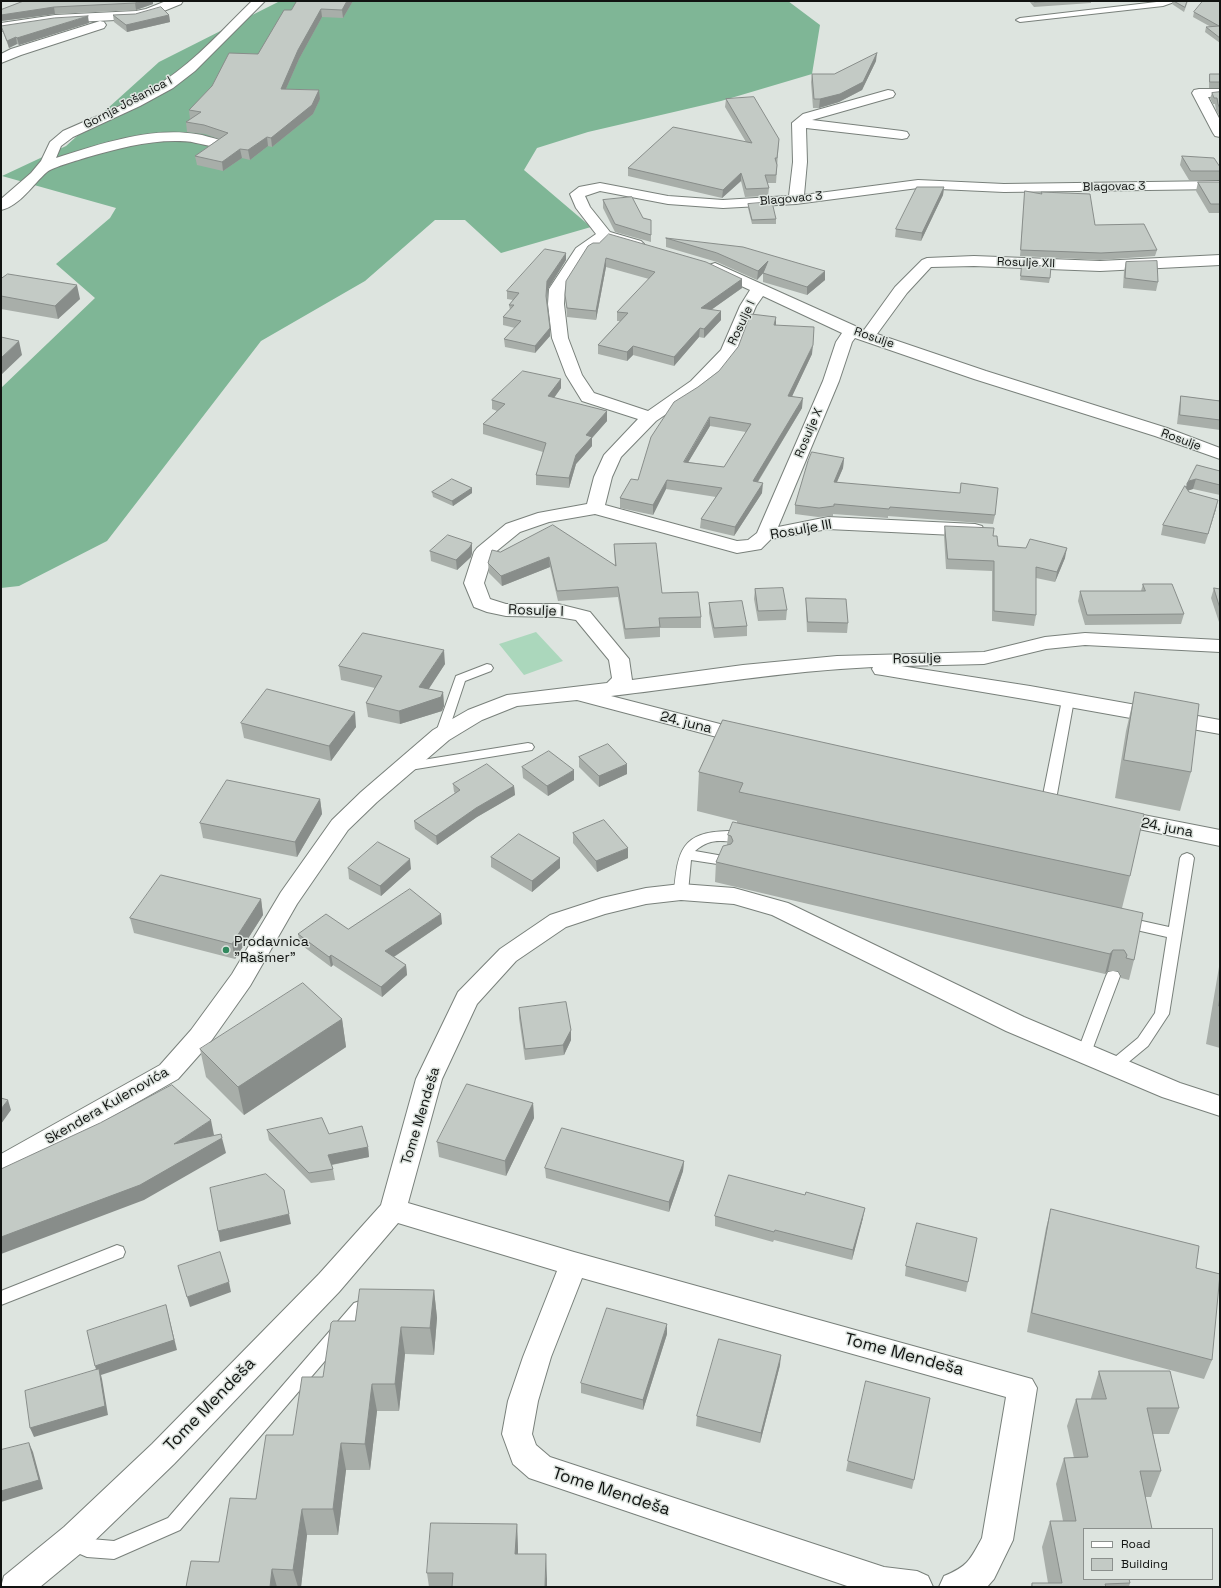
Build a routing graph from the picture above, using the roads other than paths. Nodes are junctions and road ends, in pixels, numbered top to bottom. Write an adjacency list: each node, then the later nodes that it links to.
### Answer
1 (177, 1): 4 (street)
2 (259, 1): 14 (street, Gornja Jošanica I)
3 (1173, 1): 5 (lane)
4 (136, 15): 6 (street); 7 (street)
5 (1020, 20)
6 (1, 27)
7 (1, 59)
8 (1220, 93): 11 (street)
9 (888, 94): 10 (street)
10 (799, 123): 12 (street); 16 (street)
11 (1220, 133)
12 (902, 135)
13 (215, 143): 14 (street)
14 (42, 168): 17 (street, Gornja Jošanica I)
15 (1220, 185): 16 (street, Blagovac 3)
16 (796, 200): 18 (street, Blagovac 3)
17 (1, 206)
18 (605, 235): 19 (street); 24 (street)
19 (648, 248)
20 (1220, 260): 23 (street, Rosulje XII)
21 (704, 264): 22 (street)
22 (759, 289): 23 (street, Rosulje); 24 (street, Rosulje I)
23 (860, 333): 25 (street, Rosulje); 28 (street, Rosulje X)
24 (650, 417): 26 (street, Rosulje I)
25 (1220, 454)
26 (595, 508): 28 (street, Rosulje III); 32 (street, Rosulje I)
27 (990, 531): 28 (street, Rosulje III)
28 (765, 536)
29 (1220, 646): 30 (street, Rosulje)
30 (838, 662): 32 (street, Rosulje); 34 (street)
31 (487, 668): 36 (lane, Skendera Kulenovića)
32 (613, 689): 33 (street)
33 (576, 694): 36 (street, Skendera Kulenovića); 37 (street, 24. juna)
34 (1068, 700): 35 (street); 41 (lane)
35 (1220, 727)
36 (441, 734): 39 (street, Skendera Kulenovića)
37 (768, 744)
38 (528, 747): 39 (lane)
39 (404, 767): 56 (street, Skendera Kulenovića)
40 (1025, 800): 41 (street)
41 (1048, 805): 42 (street)
42 (1070, 809)
43 (1093, 814): 44 (street, 24. juna)
44 (1220, 838)
45 (759, 840): 46 (lane)
46 (686, 855): 48 (lane); 49 (lane)
47 (1187, 858): 51 (lane)
48 (724, 860)
49 (681, 892): 53 (street); 57 (street, Tome Mendeša)
50 (1114, 923): 51 (lane)
51 (1175, 934): 54 (lane)
52 (1113, 976): 53 (lane)
53 (1084, 1053): 54 (street)
54 (1114, 1066): 55 (street)
55 (1220, 1106)
56 (1, 1167)
57 (392, 1210): 59 (street, Tome Mendeša); 62 (street, Tome Mendeša)
58 (117, 1252): 60 (lane)
59 (574, 1264): 64 (street, Tome Mendeša); 65 (street, Tome Mendeša)
60 (1, 1298)
61 (360, 1308): 62 (lane)
62 (75, 1538): 63 (street, Tome Mendeša)
63 (15, 1587)
64 (917, 1587)
65 (955, 1587)

